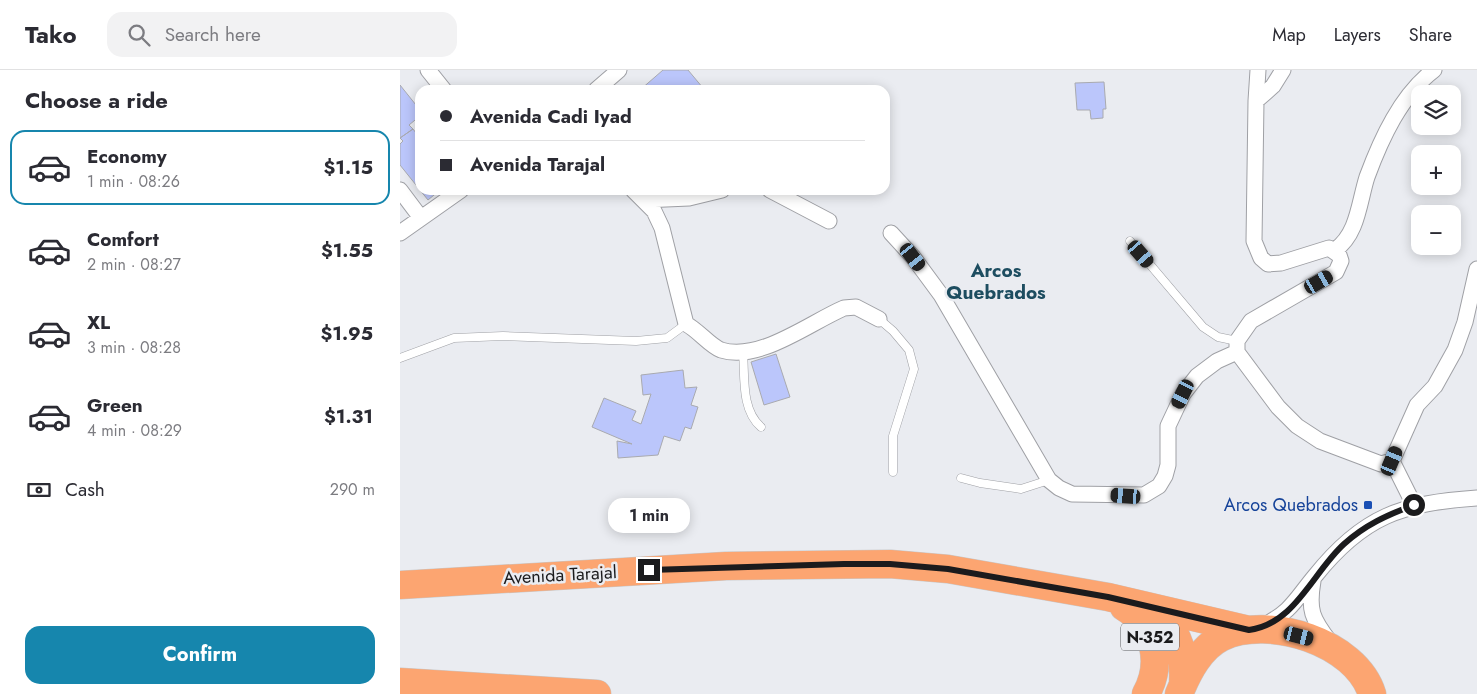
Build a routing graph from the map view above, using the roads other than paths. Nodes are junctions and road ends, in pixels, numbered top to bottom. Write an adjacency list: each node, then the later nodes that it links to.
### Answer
1 (428, 70): 6 (street)
2 (619, 70): 7 (street)
3 (1258, 70): 8 (street)
4 (1283, 70): 8 (street)
5 (1434, 70): 18 (street)
6 (440, 85)
7 (602, 85)
8 (1256, 101): 18 (street)
9 (400, 190): 13 (street)
10 (454, 195): 13 (street)
11 (638, 195): 21 (street)
12 (780, 195): 14 (street)
13 (420, 218): 16 (street)
14 (829, 221)
15 (891, 232): 29 (street)
16 (400, 233)
17 (1130, 241): 22 (lane)
18 (1335, 250): 22 (street)
19 (1477, 269): 26 (street)
20 (879, 319): 23 (street); 27 (lane)
21 (686, 324): 23 (street); 24 (lane)
22 (1237, 346): 26 (street); 29 (street)
23 (743, 352): 25 (lane)
24 (400, 358)
25 (761, 427)
26 (1392, 461): 31 (street)
27 (892, 472)
28 (961, 478): 29 (lane)
29 (1049, 480)
30 (1477, 498): 31 (street)
31 (1414, 505): 32 (street)
32 (1314, 577): 35 (street); 36 (street)
33 (400, 585): 34 (highway, Avenida Tarajal)
34 (1108, 597): 35 (highway, Avenida Tarajal); 38 (highway, Avenida Tarajal); 40 (highway, N-352)
35 (1253, 630): 36 (highway, N-352); 38 (highway, N-352)
36 (1339, 653): 41 (highway, N-352)
37 (400, 682): 39 (highway)
38 (1182, 691)
39 (597, 694)
40 (1146, 694)
41 (1372, 694)

